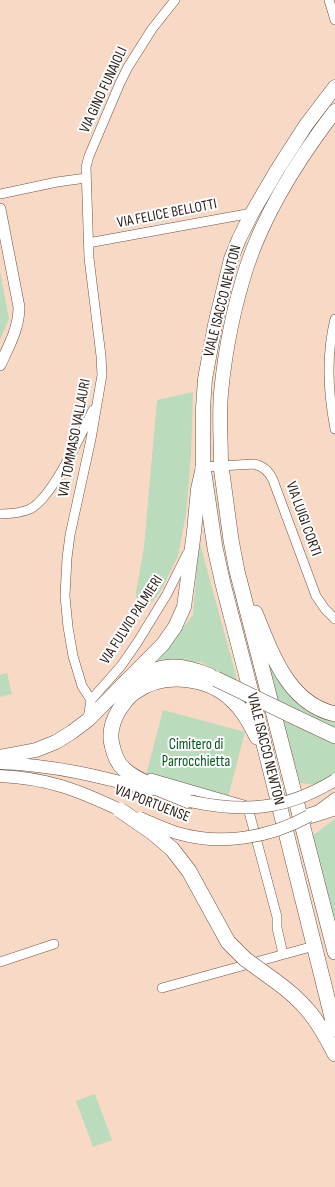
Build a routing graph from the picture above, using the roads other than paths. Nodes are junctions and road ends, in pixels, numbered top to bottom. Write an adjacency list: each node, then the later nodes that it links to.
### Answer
1 (175, 0): 6 (street, VIA GINO FUNAIOLI)
2 (330, 0): 3 (street)
3 (335, 20)
4 (335, 87): 9 (main road, VIALE ISACCO NEWTON)
5 (335, 111): 16 (main road, VIALE ISACCO NEWTON)
6 (86, 178): 7 (street); 10 (street, VIA TOMMASO VALLAURI)
7 (0, 194)
8 (0, 209): 12 (street)
9 (252, 213): 10 (street, VIA FELICE BELLOTTI); 15 (main road, VIALE ISACCO NEWTON)
10 (88, 243): 13 (street, VIA TOMMASO VALLAURI)
11 (335, 319): 14 (street)
12 (0, 365)
13 (96, 404): 19 (street); 24 (street, VIA TOMMASO VALLAURI)
14 (335, 429)
15 (202, 448): 16 (street); 18 (main road, VIALE ISACCO NEWTON)
16 (221, 448): 17 (main road, VIALE ISACCO NEWTON)
17 (221, 466): 18 (street); 21 (highway, VIALE ISACCO NEWTON); 22 (street, VIA LUIGI CORTI)
18 (203, 467): 20 (main road); 29 (highway, VIALE ISACCO NEWTON)
19 (0, 514)
20 (194, 532): 23 (main road); 24 (street, VIA FULVIO PALMIERI)
21 (237, 571): 25 (highway); 39 (highway, VIALE ISACCO NEWTON)
22 (335, 618)
23 (126, 682): 26 (main road); 27 (highway, bridge)
24 (91, 700): 26 (street)
25 (335, 714)
26 (88, 720): 28 (main road)
27 (335, 736)
28 (0, 757)
29 (267, 757): 35 (highway); 41 (highway, VIALE ISACCO NEWTON)
30 (0, 764): 35 (main road, VIA PORTUENSE)
31 (0, 776): 37 (main road, VIA PORTUENSE)
32 (149, 778): 43 (street)
33 (335, 780): 35 (main road, VIA PORTUENSE, bridge)
34 (335, 799): 38 (main road, VIA PORTUENSE)
35 (189, 801)
36 (335, 808): 38 (highway)
37 (120, 810): 38 (main road, VIA PORTUENSE, bridge); 47 (highway, bridge)
38 (309, 816)
39 (331, 928): 42 (highway, VIALE ISACCO NEWTON)
40 (54, 944): 44 (street)
41 (314, 946): 43 (street); 46 (highway, VIALE ISACCO NEWTON)
42 (335, 952)
43 (283, 954): 45 (street)
44 (0, 962)
45 (162, 988)
46 (335, 1029)
47 (335, 1054)

